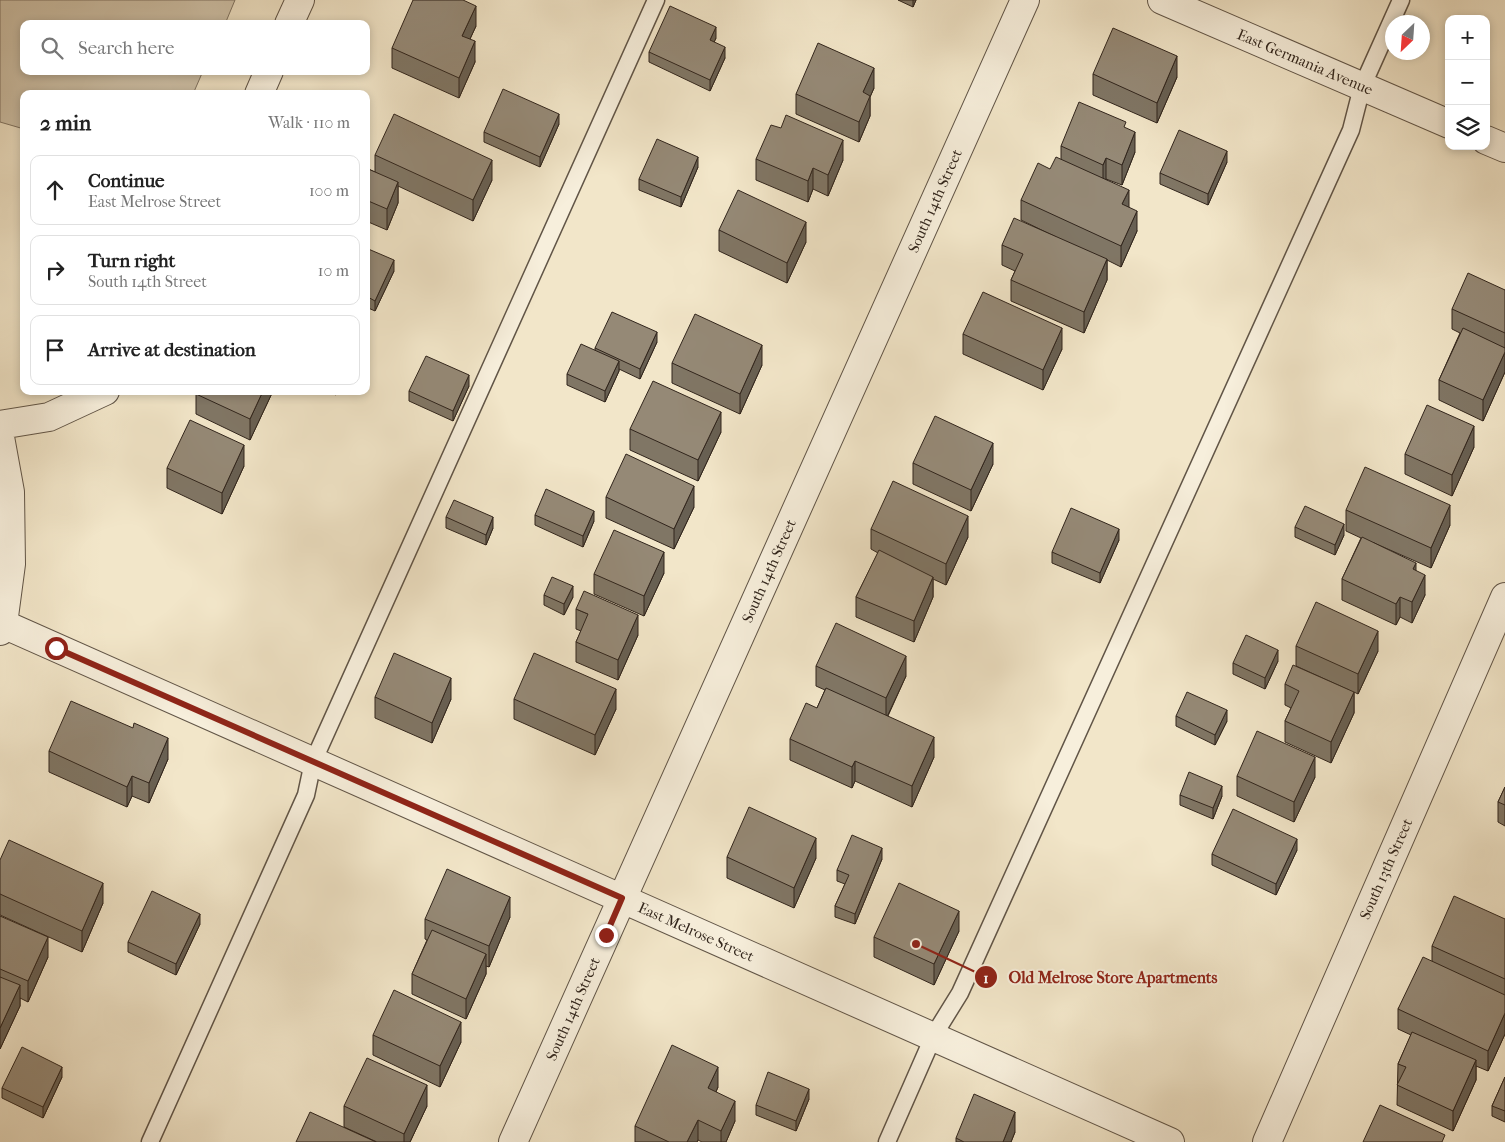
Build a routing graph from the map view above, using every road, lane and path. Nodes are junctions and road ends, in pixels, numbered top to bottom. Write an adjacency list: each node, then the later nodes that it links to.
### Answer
1 (300, 0): 6 (street)
2 (656, 0): 18 (lane)
3 (1025, 0): 19 (street, South 14th Street)
4 (1162, 0): 8 (street, East Germania Avenue)
5 (1401, 0): 8 (lane)
6 (291, 20)
7 (266, 75): 9 (street)
8 (1362, 87): 10 (street, East Germania Avenue); 20 (lane)
9 (261, 90)
10 (1445, 122)
11 (1490, 142): 12 (street)
12 (1505, 148)
13 (96, 395): 14 (street)
14 (0, 425)
15 (0, 437): 17 (street)
16 (1505, 597): 25 (street, South 13th Street)
17 (2, 627): 18 (street, East Melrose Street)
18 (313, 762): 19 (street, East Melrose Street); 21 (lane)
19 (622, 898): 20 (street, East Melrose Street); 22 (street, South 14th Street)
20 (934, 1036): 23 (lane); 24 (street, East Melrose Street)
21 (150, 1142)
22 (513, 1142)
23 (887, 1142)
24 (1170, 1142)
25 (1267, 1142)

